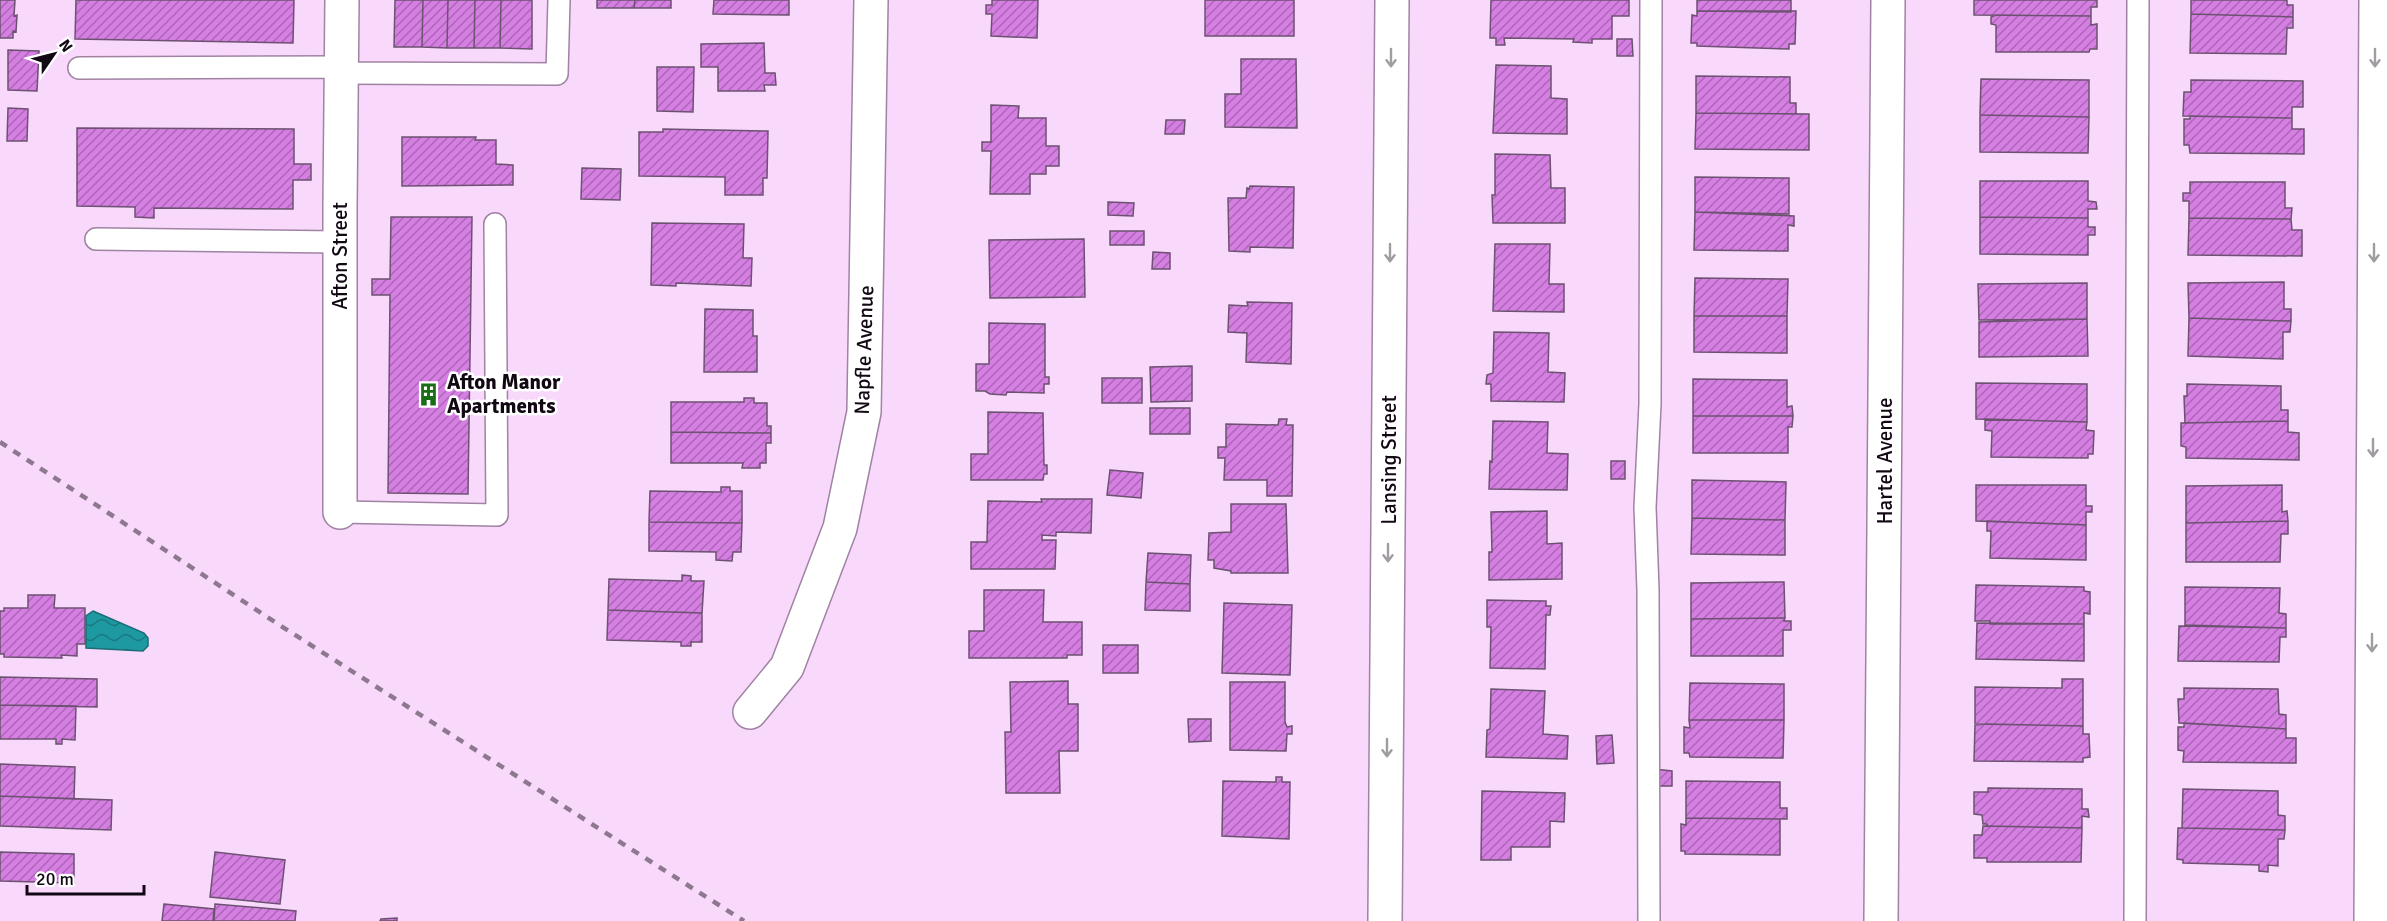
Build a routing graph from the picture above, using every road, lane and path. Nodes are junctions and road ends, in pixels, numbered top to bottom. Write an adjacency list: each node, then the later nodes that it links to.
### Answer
1 (342, 0): 10 (street, Afton Street)
2 (559, 0): 10 (lane)
3 (871, 0): 15 (street, Napfle Avenue)
4 (1392, 0): 16 (street, Lansing Street, one-way to 16)
5 (1651, 0): 17 (lane)
6 (1888, 0): 18 (street, Hartel Avenue)
7 (2138, 0): 19 (lane)
8 (2376, 0): 20 (street, one-way to 20)
9 (79, 68): 10 (lane)
10 (342, 70): 13 (street, Afton Street)
11 (495, 224): 14 (lane)
12 (96, 239): 13 (lane)
13 (339, 242): 14 (street, Afton Street)
14 (340, 512)
15 (750, 712)
16 (1385, 921)
17 (1649, 921)
18 (1881, 921)
19 (2135, 921)
20 (2371, 921)

